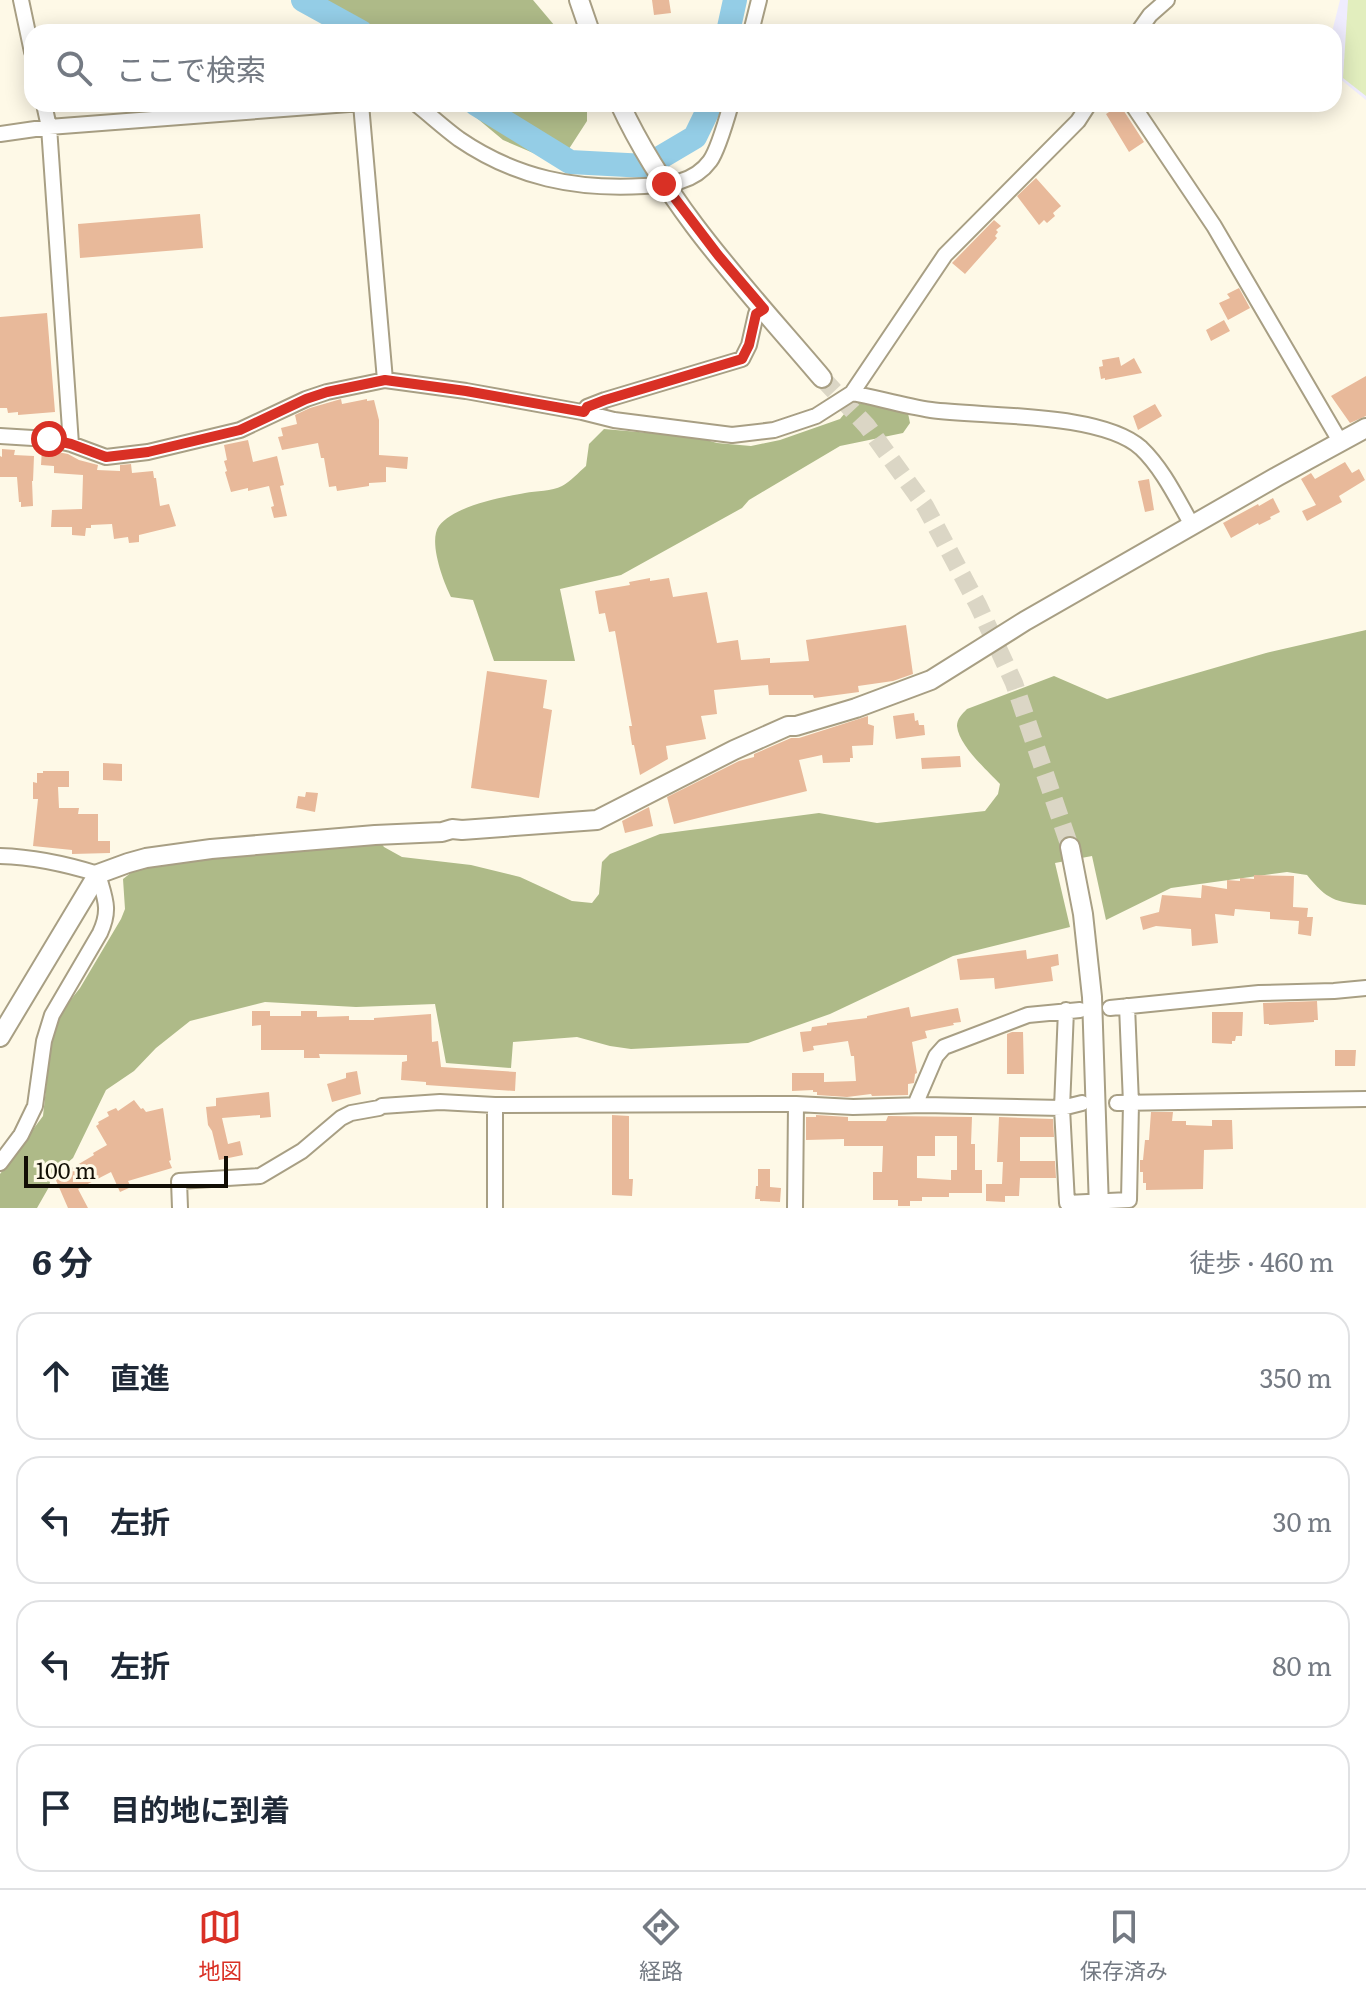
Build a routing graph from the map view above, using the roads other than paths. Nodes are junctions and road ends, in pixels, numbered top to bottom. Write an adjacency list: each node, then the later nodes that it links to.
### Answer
1 (579, 0): 6 (street)
2 (759, 0): 7 (street)
3 (1167, 0): 8 (street)
4 (21, 3): 5 (street)
5 (26, 24)
6 (587, 24)
7 (753, 24)
8 (1144, 24)
9 (46, 112): 17 (street)
10 (245, 112): 17 (street)
11 (362, 112): 22 (street)
12 (426, 112): 19 (street)
13 (624, 112): 19 (street)
14 (728, 112): 19 (street)
15 (1084, 112): 23 (street)
16 (1137, 112): 27 (street)
17 (49, 127): 18 (street); 28 (street)
18 (0, 134)
19 (664, 184): 20 (street)
20 (764, 309): 21 (street); 24 (street)
21 (822, 378)
22 (385, 380): 24 (street); 28 (street)
23 (852, 393): 24 (street); 29 (street)
24 (584, 412)
25 (1366, 428): 27 (street)
26 (0, 436): 28 (street)
27 (1341, 443): 29 (street)
28 (71, 444)
29 (1192, 525): 32 (street)
30 (1070, 847): 45 (street)
31 (0, 856): 32 (street)
32 (98, 874): 36 (street); 44 (street)
33 (1366, 988): 34 (street)
34 (1127, 1006): 35 (street); 39 (street)
35 (1110, 1008)
36 (0, 1037)
37 (1366, 1099): 39 (street)
38 (1082, 1103): 43 (street)
39 (1124, 1103): 45 (street)
40 (796, 1104): 41 (street); 42 (street); 48 (street)
41 (495, 1105): 46 (street); 47 (street)
42 (915, 1105): 43 (street); 43 (street)
43 (1062, 1108): 45 (street)
44 (0, 1163)
45 (1099, 1205)
46 (180, 1208)
47 (495, 1208)
48 (795, 1208)

